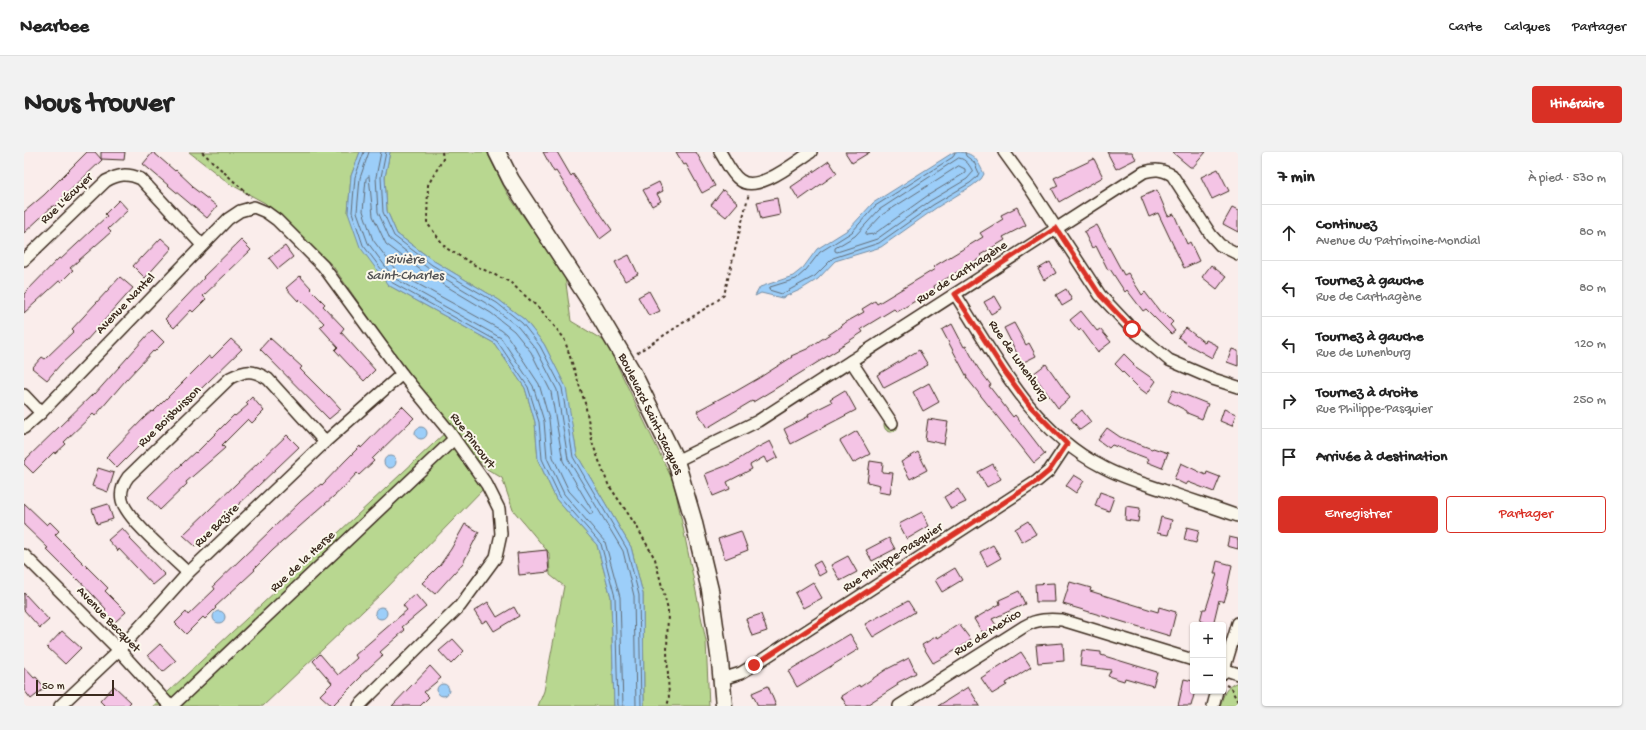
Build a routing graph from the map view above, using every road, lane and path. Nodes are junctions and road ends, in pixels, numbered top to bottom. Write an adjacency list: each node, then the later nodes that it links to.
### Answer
1 (202, 152): 8 (path)
2 (442, 152): 42 (path)
3 (497, 152): 14 (street, Boulevard Saint-Jacques)
4 (720, 152): 7 (street)
5 (811, 152): 7 (street)
6 (1004, 152): 9 (street)
7 (748, 184): 14 (path)
8 (254, 207): 10 (street, Avenue Nantel); 16 (street, Rue Pincourt)
9 (1056, 228): 11 (street, Rue de Carthagène); 13 (street, Rue de Carthagène); 17 (street)
10 (202, 245): 12 (street, Rue L'Écuyer); 19 (street, Avenue Nantel)
11 (1238, 254)
12 (24, 260)
13 (955, 294): 15 (street, Rue de Carthagène); 24 (street, Rue de Lunenburg)
14 (625, 359): 25 (street, Boulevard Saint-Jacques)
15 (851, 361): 20 (street); 25 (street, Rue de Carthagène)
16 (402, 374): 22 (street, Rue Pincourt); 23 (street, Rue Bazire)
17 (1238, 387)
18 (24, 395): 19 (street)
19 (41, 413): 21 (street, Avenue Nantel)
20 (892, 423)
21 (24, 428)
22 (454, 439): 40 (street, Rue de la Herse); 41 (street, Rue Pincourt)
23 (325, 442): 28 (street, Rue Bazire); 28 (street, Rue Boisbuisson)
24 (1067, 444): 26 (street, Rue de Lunenburg); 35 (street, Rue Philippe-Pasquier)
25 (676, 461): 35 (street, Boulevard Saint-Jacques)
26 (1238, 516)
27 (24, 555): 30 (street, Avenue Becquet)
28 (188, 573): 30 (street, Rue Bazire)
29 (1238, 623): 32 (street)
30 (119, 650): 39 (street, Rue Bazire); 40 (street, Avenue Becquet)
31 (1190, 659): 44 (street, Rue de Mexico)
32 (1226, 661)
33 (1226, 672): 34 (street)
34 (1238, 674)
35 (722, 679): 43 (street, Boulevard Saint-Jacques)
36 (1226, 685): 38 (path)
37 (1216, 694): 45 (street)
38 (1238, 702)
39 (60, 706)
40 (171, 706)
41 (359, 706)
42 (667, 706)
43 (724, 706)
44 (899, 706)
45 (1213, 706)

